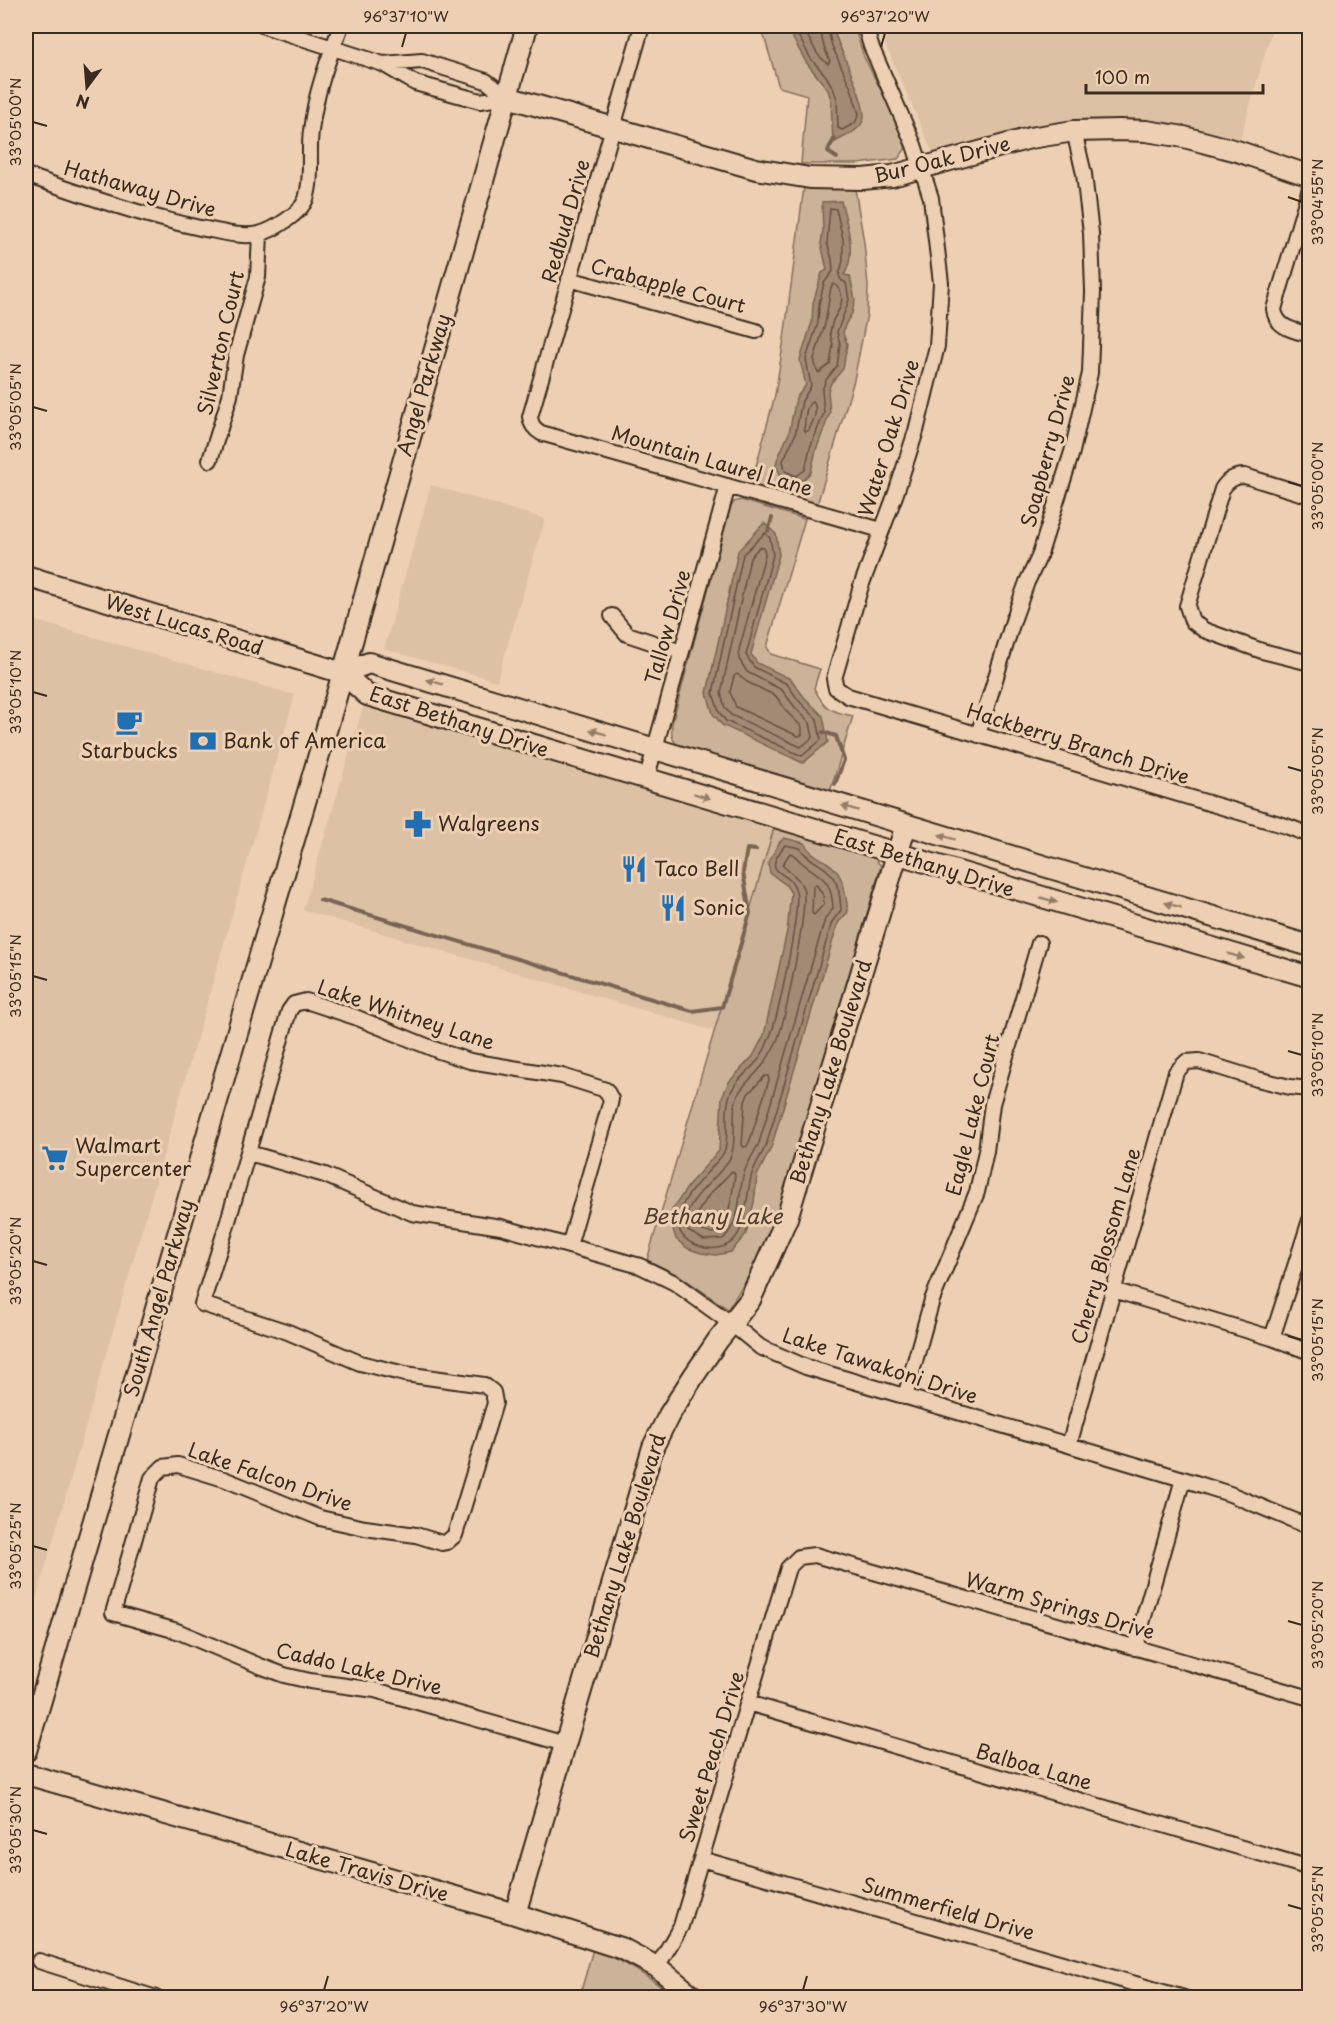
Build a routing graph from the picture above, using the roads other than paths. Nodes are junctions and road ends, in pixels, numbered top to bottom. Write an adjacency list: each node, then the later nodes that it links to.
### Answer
1 (264, 26): 6 (street)
2 (340, 26): 6 (street)
3 (527, 26): 8 (main road, Angel Parkway)
4 (642, 26): 9 (street, Redbud Drive)
5 (865, 26): 11 (street, Water Oak Drive)
6 (333, 47): 7 (street); 15 (street)
7 (383, 64): 8 (street); 8 (street)
8 (507, 96): 9 (main road, Bur Oak Drive); 28 (main road, Angel Parkway)
9 (613, 127): 11 (main road, Bur Oak Drive); 16 (street, Redbud Drive)
10 (1074, 131): 11 (main road, Bur Oak Drive); 13 (main road, Bur Oak Drive); 30 (street, Soapberry Drive)
11 (922, 169): 23 (street, Water Oak Drive)
12 (26, 175): 15 (street, Hathaway Drive)
13 (1310, 176)
14 (1310, 188): 18 (street)
15 (260, 234): 20 (street, Silverton Court)
16 (569, 279): 17 (street, Crabapple Court); 19 (street, Redbud Drive)
17 (756, 331)
18 (1310, 335)
19 (533, 426): 21 (street, Mountain Laurel Lane)
20 (210, 460)
21 (728, 486): 23 (street, Mountain Laurel Lane); 26 (street, Tallow Drive)
22 (1310, 496): 27 (street)
23 (881, 530): 29 (street, Water Oak Drive)
24 (26, 576): 28 (main road, West Lucas Road)
25 (612, 616): 26 (street)
26 (681, 652): 31 (street, Tallow Drive)
27 (1310, 663)
28 (343, 673): 31 (main road, East Bethany Drive, one-way to 28); 32 (main road, East Bethany Drive); 57 (main road, South Angel Parkway)
29 (836, 688): 30 (street, Hackberry Branch Drive)
30 (978, 735): 34 (street, Hackberry Branch Drive)
31 (653, 749): 32 (street, Tallow Drive); 33 (main road, East Bethany Drive, one-way to 31)
32 (646, 780): 35 (main road, East Bethany Drive, one-way to 35)
33 (906, 825): 35 (main road, Bethany Lake Boulevard); 37 (main road, East Bethany Drive, one-way to 33)
34 (1310, 835)
35 (896, 855): 38 (main road, East Bethany Drive, one-way to 38); 44 (main road, Bethany Lake Boulevard)
36 (1039, 943): 47 (street, Eagle Lake Court)
37 (1310, 946)
38 (1310, 978)
39 (1310, 1089): 43 (street, Cherry Blossom Lane)
40 (249, 1153): 42 (street, Lake Tawakoni Drive); 42 (street, Lake Whitney Lane); 52 (street, Lake Falcon Drive)
41 (1310, 1220): 45 (street)
42 (569, 1246): 44 (street, Lake Tawakoni Drive)
43 (1113, 1290): 45 (street); 48 (street, Cherry Blossom Lane)
44 (732, 1324): 47 (street, Lake Tawakoni Drive); 56 (main road, Bethany Lake Boulevard)
45 (1272, 1338): 46 (street)
46 (1310, 1352)
47 (905, 1396): 48 (street, Lake Tawakoni Drive)
48 (1069, 1445): 49 (street, Lake Tawakoni Drive)
49 (1183, 1479): 50 (street, Lake Tawakoni Drive); 53 (street)
50 (1310, 1527)
51 (799, 1557): 53 (street, Warm Springs Drive); 55 (street, Sweet Peach Drive)
52 (113, 1613): 56 (street, Caddo Lake Drive)
53 (1135, 1648): 54 (street, Warm Springs Drive)
54 (1310, 1698)
55 (748, 1703): 59 (street, Sweet Peach Drive); 60 (street, Balboa Lane)
56 (564, 1743): 61 (main road, Bethany Lake Boulevard)
57 (26, 1751)
58 (26, 1774): 61 (main road, Lake Travis Drive)
59 (701, 1859): 63 (street, Sweet Peach Drive); 66 (street, Summerfield Drive)
60 (1310, 1868)
61 (515, 1914): 63 (main road, Lake Travis Drive)
62 (39, 1961): 64 (street)
63 (657, 1967): 65 (main road, Lake Travis Drive)
64 (156, 1998)
65 (695, 1998)
66 (1184, 1998)

